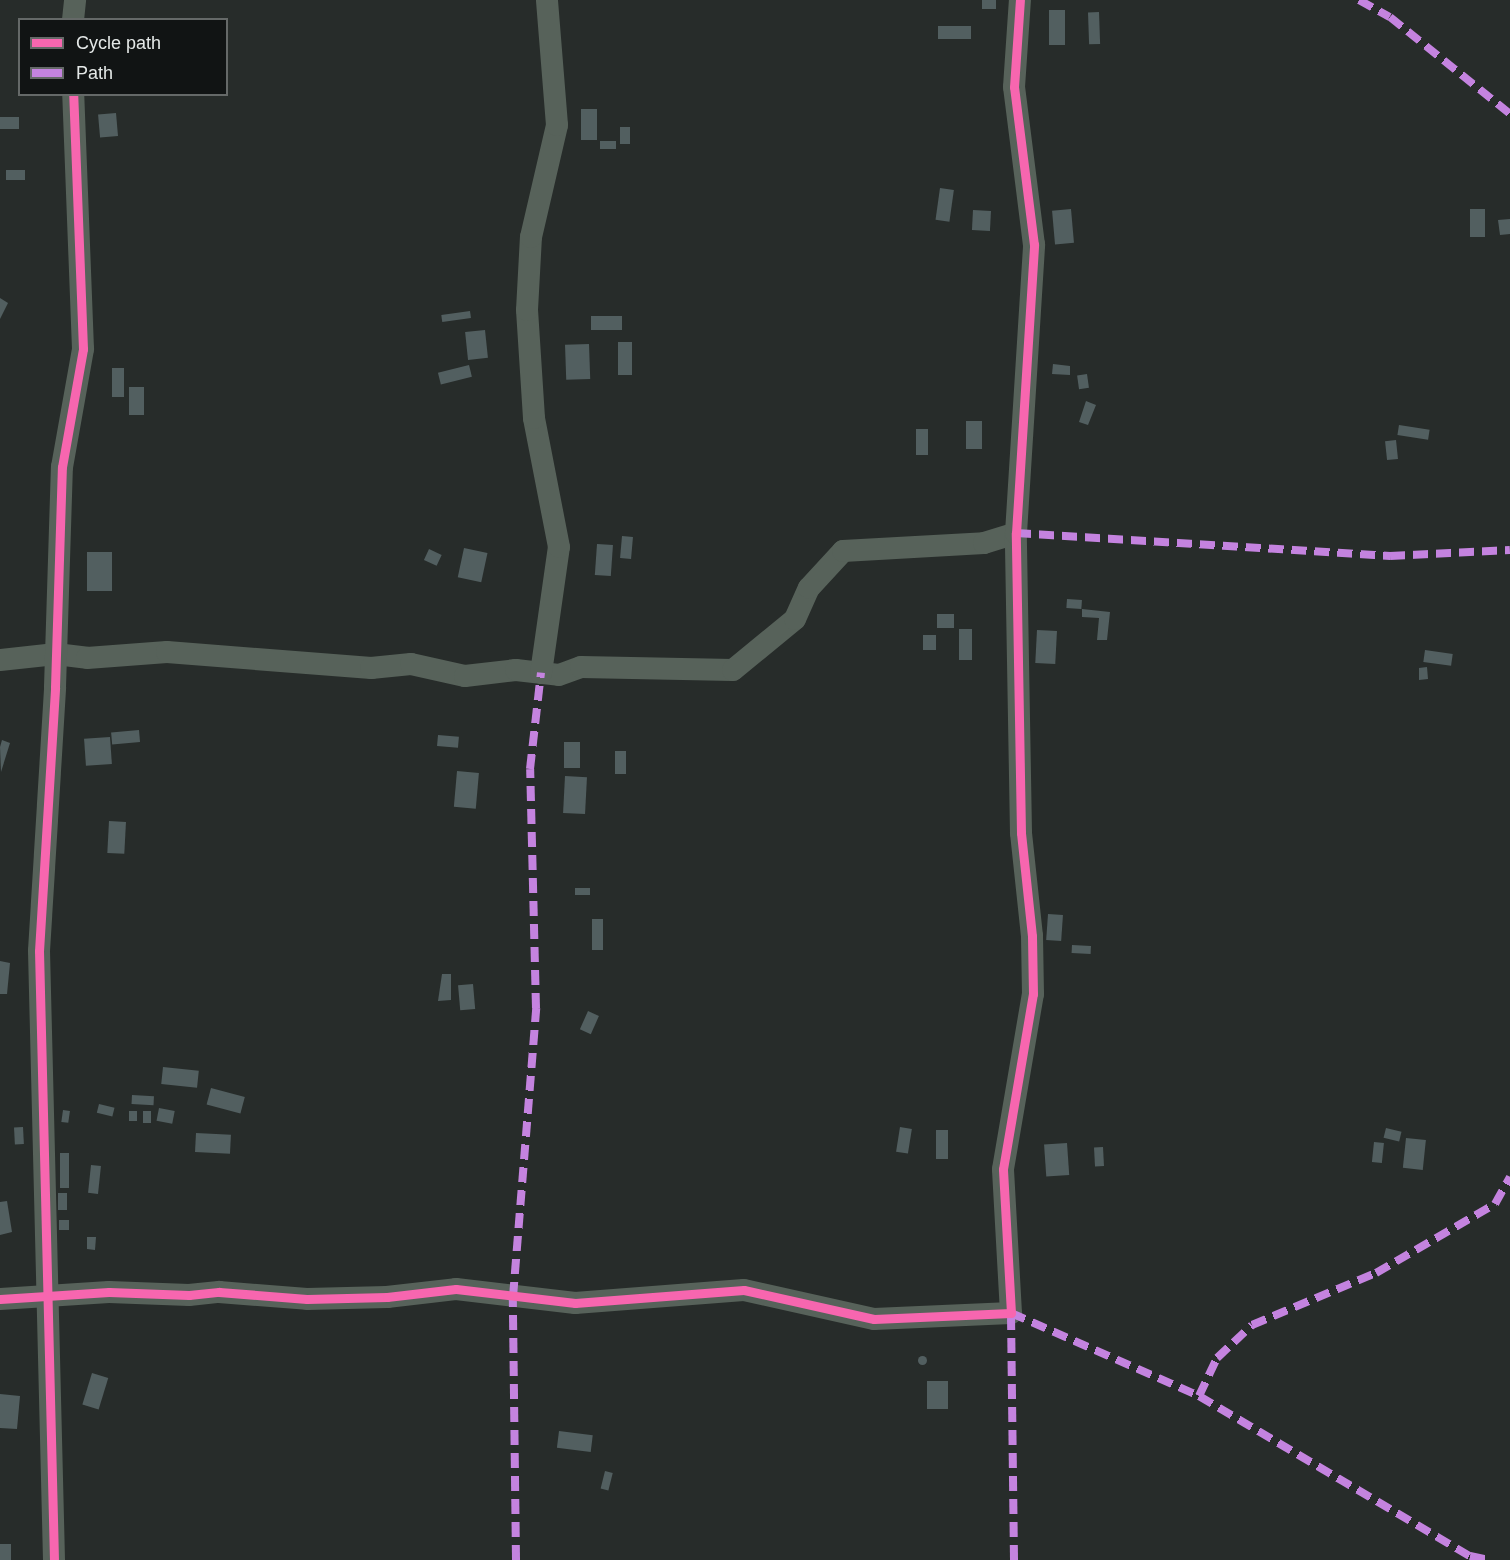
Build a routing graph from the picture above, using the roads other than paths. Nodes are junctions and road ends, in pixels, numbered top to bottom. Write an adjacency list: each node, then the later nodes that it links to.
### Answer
1 (75, 0): 4 (street)
2 (547, 0): 9 (street)
3 (1020, 0): 6 (street)
4 (73, 18)
5 (73, 96): 7 (street)
6 (1016, 533): 9 (street); 10 (street)
7 (56, 654): 8 (street); 9 (street); 10 (street)
8 (0, 660)
9 (541, 674)
10 (46, 1296): 11 (street); 12 (street)
11 (0, 1299)
12 (54, 1560)

